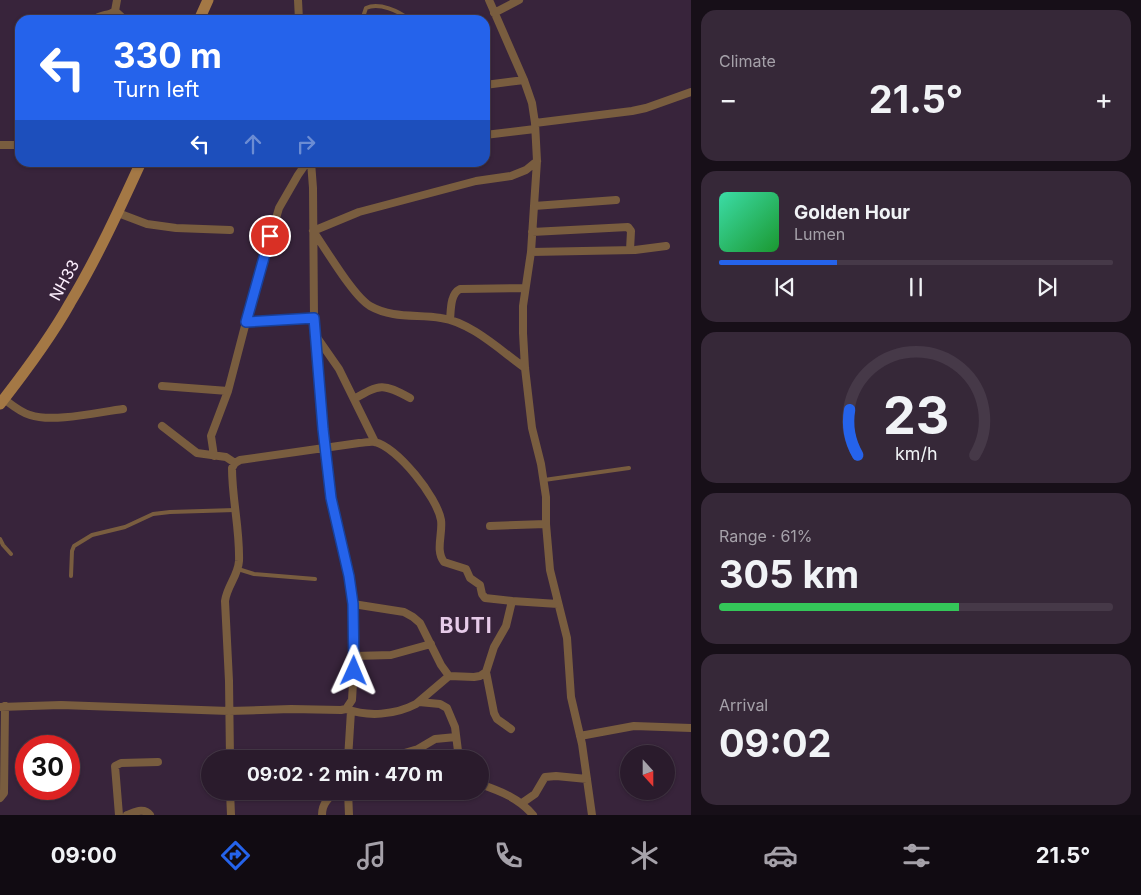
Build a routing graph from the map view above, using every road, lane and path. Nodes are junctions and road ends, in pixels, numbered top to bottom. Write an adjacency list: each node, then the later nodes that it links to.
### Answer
1 (117, 0): 6 (street)
2 (208, 0): 10 (main road)
3 (298, 0): 11 (street)
4 (489, 0): 7 (street)
5 (519, 0): 7 (street)
6 (115, 10): 8 (street); 9 (street)
7 (494, 13): 14 (street)
8 (108, 15)
9 (120, 15)
10 (201, 15)
11 (299, 15)
12 (364, 15): 13 (lane)
13 (401, 15)
14 (524, 80): 15 (street); 17 (street)
15 (490, 84)
16 (691, 92): 17 (street)
17 (535, 126): 18 (street); 21 (street)
18 (490, 134)
19 (0, 145): 20 (street)
20 (15, 146)
21 (537, 161): 26 (street); 29 (street)
22 (139, 167): 27 (main road, NH33)
23 (304, 167): 37 (street)
24 (309, 167): 29 (street)
25 (616, 200): 26 (street)
26 (534, 206): 30 (street)
27 (118, 213): 28 (street); 44 (main road, NH33)
28 (230, 230)
29 (313, 231): 35 (street); 36 (street)
30 (532, 232): 32 (street); 33 (street)
31 (666, 246): 32 (street)
32 (630, 250): 33 (street)
33 (531, 252): 34 (street)
34 (525, 288): 36 (street); 39 (street)
35 (314, 318): 37 (street); 38 (street)
36 (450, 320): 39 (street)
37 (246, 322): 41 (street)
38 (315, 334): 42 (street); 48 (street)
39 (525, 368): 52 (street)
40 (162, 386): 41 (street)
41 (228, 391): 49 (street)
42 (354, 398): 43 (street); 47 (street)
43 (410, 398)
44 (2, 402): 45 (street)
45 (123, 409)
46 (162, 426): 49 (street)
47 (375, 442): 48 (street); 61 (street)
48 (325, 448): 50 (street); 62 (street)
49 (214, 456): 50 (street)
50 (235, 463): 53 (street)
51 (629, 468): 52 (lane)
52 (544, 480): 54 (street)
53 (235, 510): 58 (street); 59 (lane)
54 (546, 524): 55 (street); 63 (street)
55 (490, 526)
56 (0, 539): 57 (lane)
57 (12, 554)
58 (238, 569): 60 (lane); 71 (street)
59 (71, 576)
60 (314, 579)
61 (512, 601): 63 (street); 66 (street)
62 (353, 604): 64 (street); 65 (street)
63 (558, 604): 74 (street)
64 (430, 644): 65 (street); 67 (street)
65 (355, 656): 70 (street)
66 (486, 672): 67 (street); 72 (street)
67 (449, 676): 68 (street)
68 (419, 702): 70 (street); 75 (street)
69 (2, 706): 71 (street); 83 (street)
70 (349, 710): 71 (street); 77 (street)
71 (229, 711): 76 (street)
72 (511, 728)
73 (691, 728): 74 (street)
74 (580, 736): 81 (street)
75 (456, 737): 78 (street); 79 (street)
76 (230, 750)
77 (348, 750)
78 (415, 750)
79 (458, 750)
80 (158, 762): 88 (street)
81 (587, 779): 87 (street); 95 (street)
82 (489, 787): 87 (street)
83 (0, 798)
84 (230, 800): 91 (street)
85 (327, 800): 92 (street)
86 (348, 800): 93 (street)
87 (522, 803): 94 (street)
88 (119, 815)
89 (127, 815): 90 (street)
90 (150, 815)
91 (231, 815)
92 (322, 815)
93 (349, 815)
94 (533, 815)
95 (592, 815)

